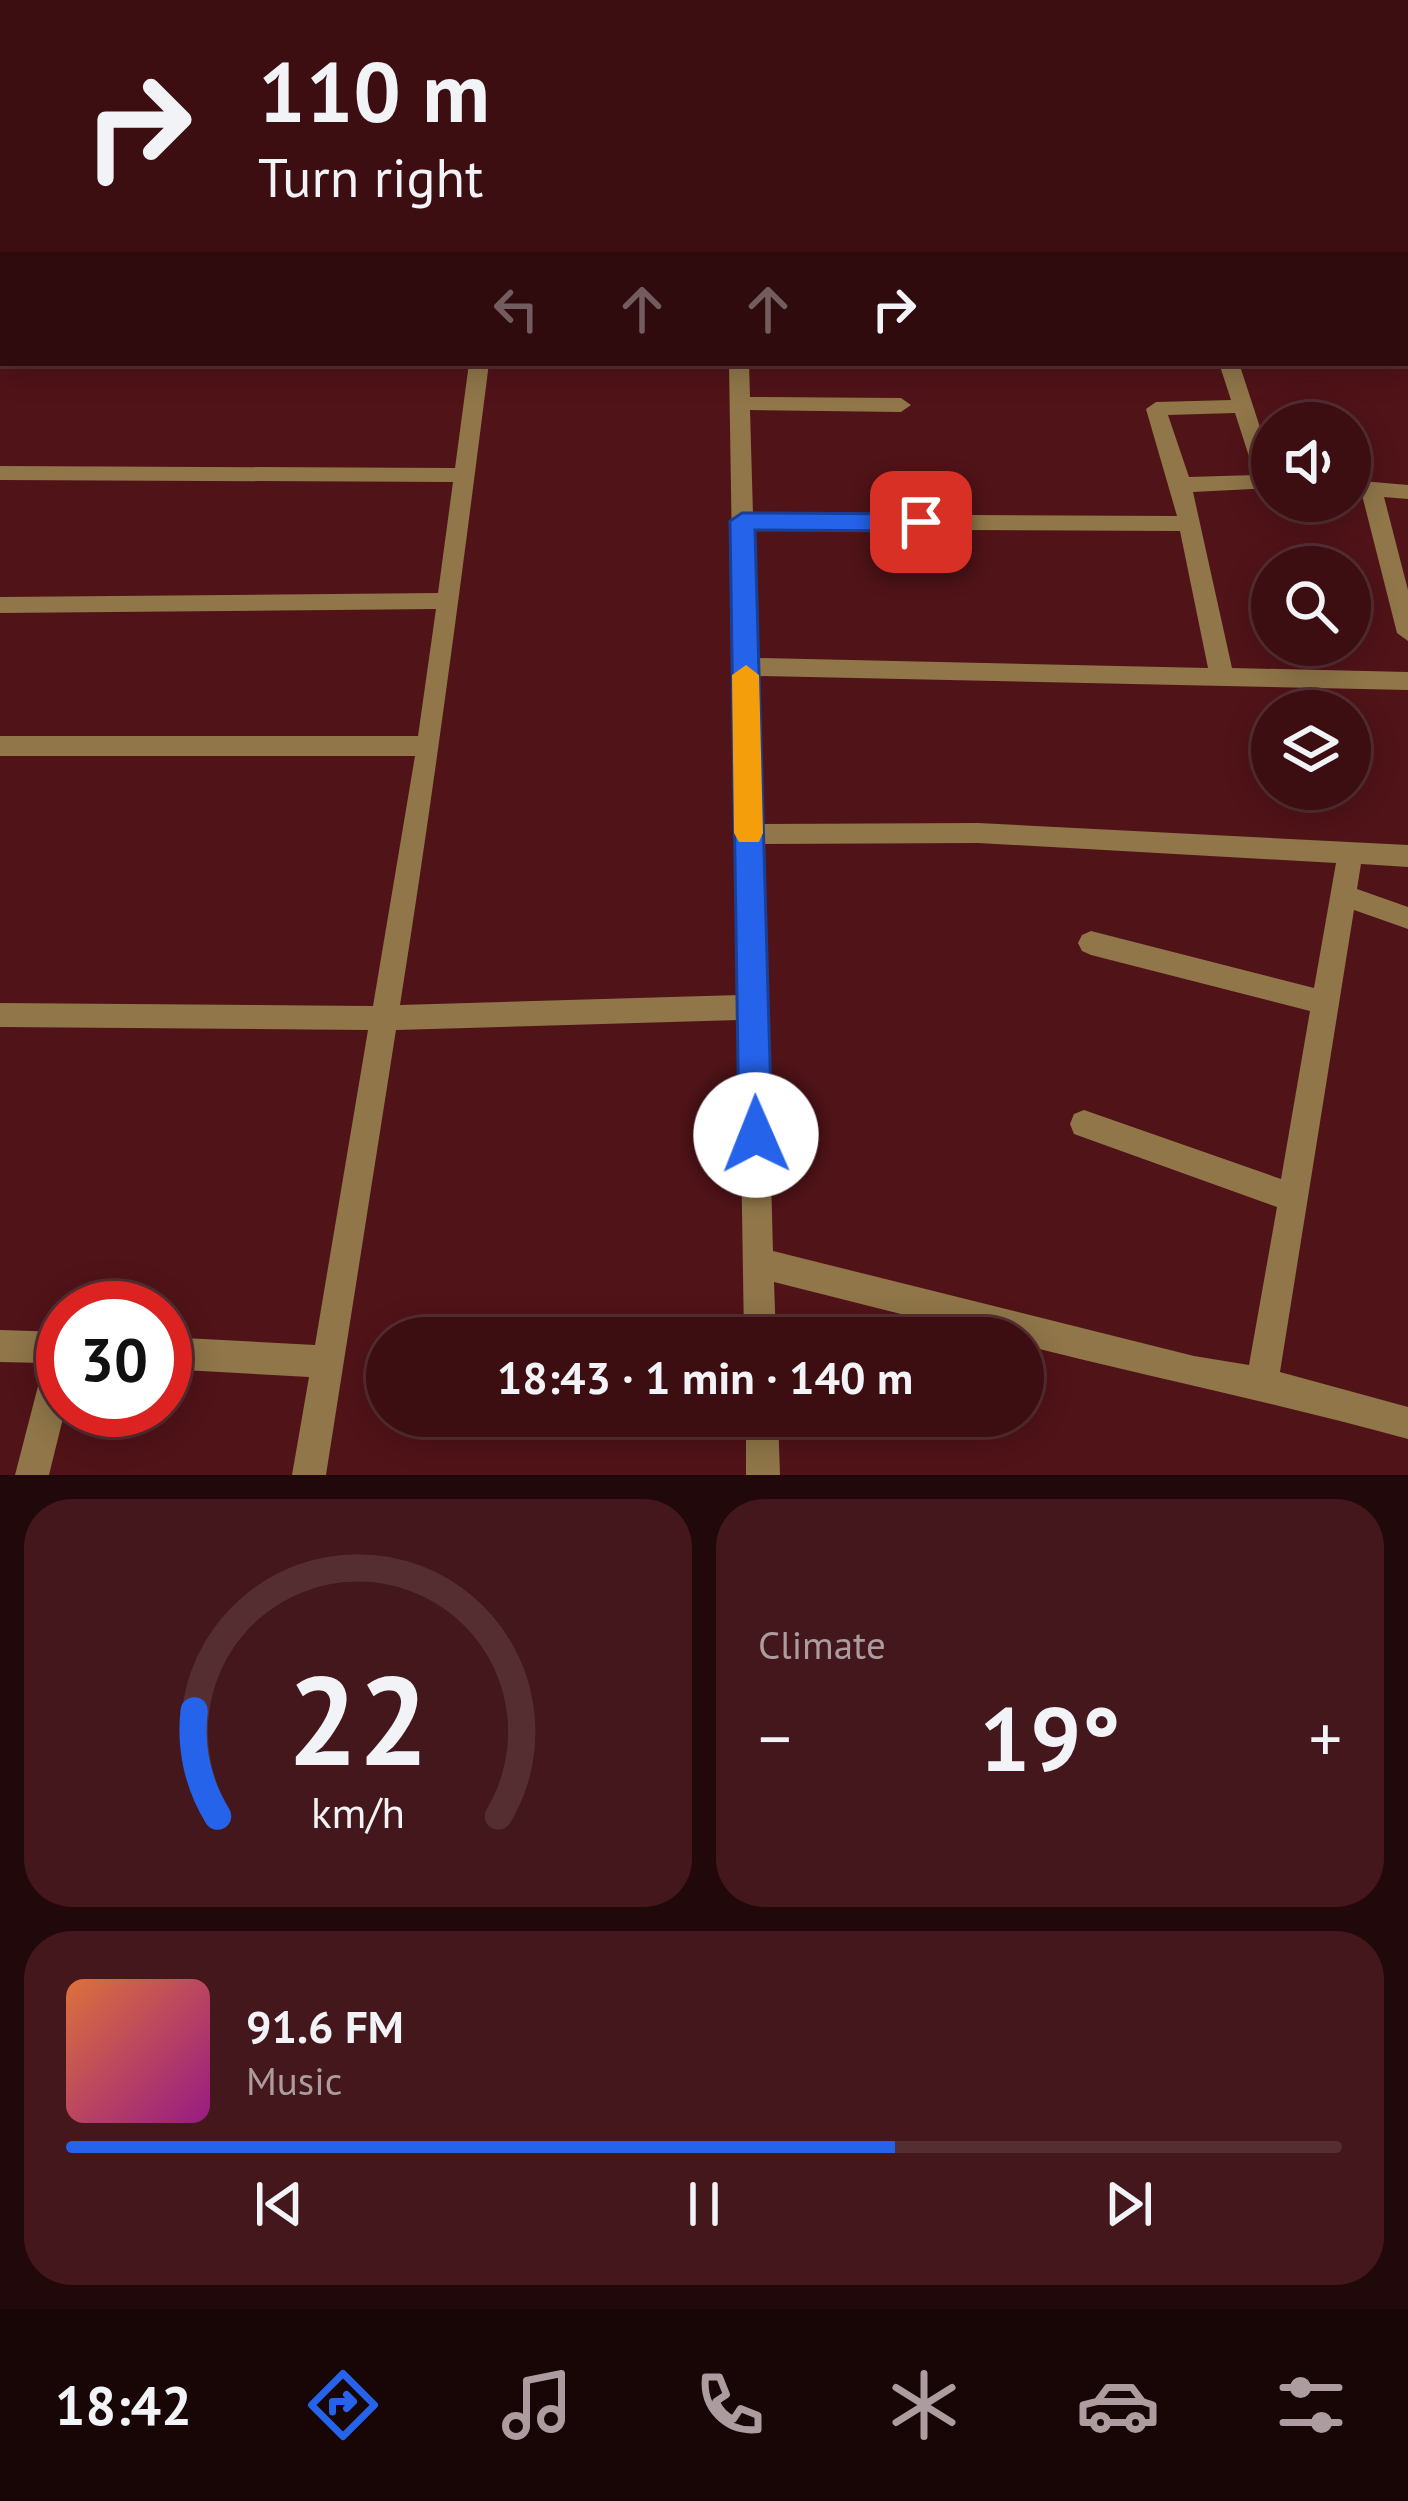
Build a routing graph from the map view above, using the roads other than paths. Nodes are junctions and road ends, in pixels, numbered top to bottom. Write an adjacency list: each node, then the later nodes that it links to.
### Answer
1 (479, 366): 9 (street)
2 (739, 366): 4 (street)
3 (1230, 366): 6 (street)
4 (740, 403): 5 (street); 15 (street)
5 (901, 405)
6 (1243, 406): 7 (street); 11 (street)
7 (1251, 429)
8 (0, 473): 9 (street)
9 (467, 475): 17 (street)
10 (1251, 482): 11 (street)
11 (1181, 485): 16 (street)
12 (1371, 489): 13 (street)
13 (1408, 492)
14 (1371, 519): 19 (street)
15 (742, 521): 16 (street); 20 (street)
16 (1190, 524): 21 (street)
17 (449, 601): 18 (street); 24 (street)
18 (0, 604)
19 (1408, 633)
20 (746, 668): 21 (street); 25 (street)
21 (1222, 677): 22 (street)
22 (1408, 681)
23 (0, 746): 24 (street)
24 (430, 746): 34 (street)
25 (749, 834): 26 (street); 32 (street)
26 (1351, 850): 27 (street); 28 (street)
27 (1408, 856)
28 (1344, 895): 29 (street); 31 (street)
29 (1408, 918)
30 (1091, 943): 31 (street)
31 (1325, 1003): 36 (street)
32 (753, 1007): 34 (street); 37 (street)
33 (0, 1015): 34 (street)
34 (382, 1018): 42 (street)
35 (1084, 1124): 36 (street)
36 (1293, 1198): 43 (street)
37 (758, 1263): 38 (street); 43 (street)
38 (759, 1317)
39 (0, 1346): 40 (street)
40 (36, 1348)
41 (192, 1354): 42 (street)
42 (327, 1362): 48 (street)
43 (1262, 1383): 44 (street)
44 (1408, 1423)
45 (41, 1437): 47 (street)
46 (762, 1437): 49 (street)
47 (32, 1475)
48 (309, 1475)
49 (763, 1475)

